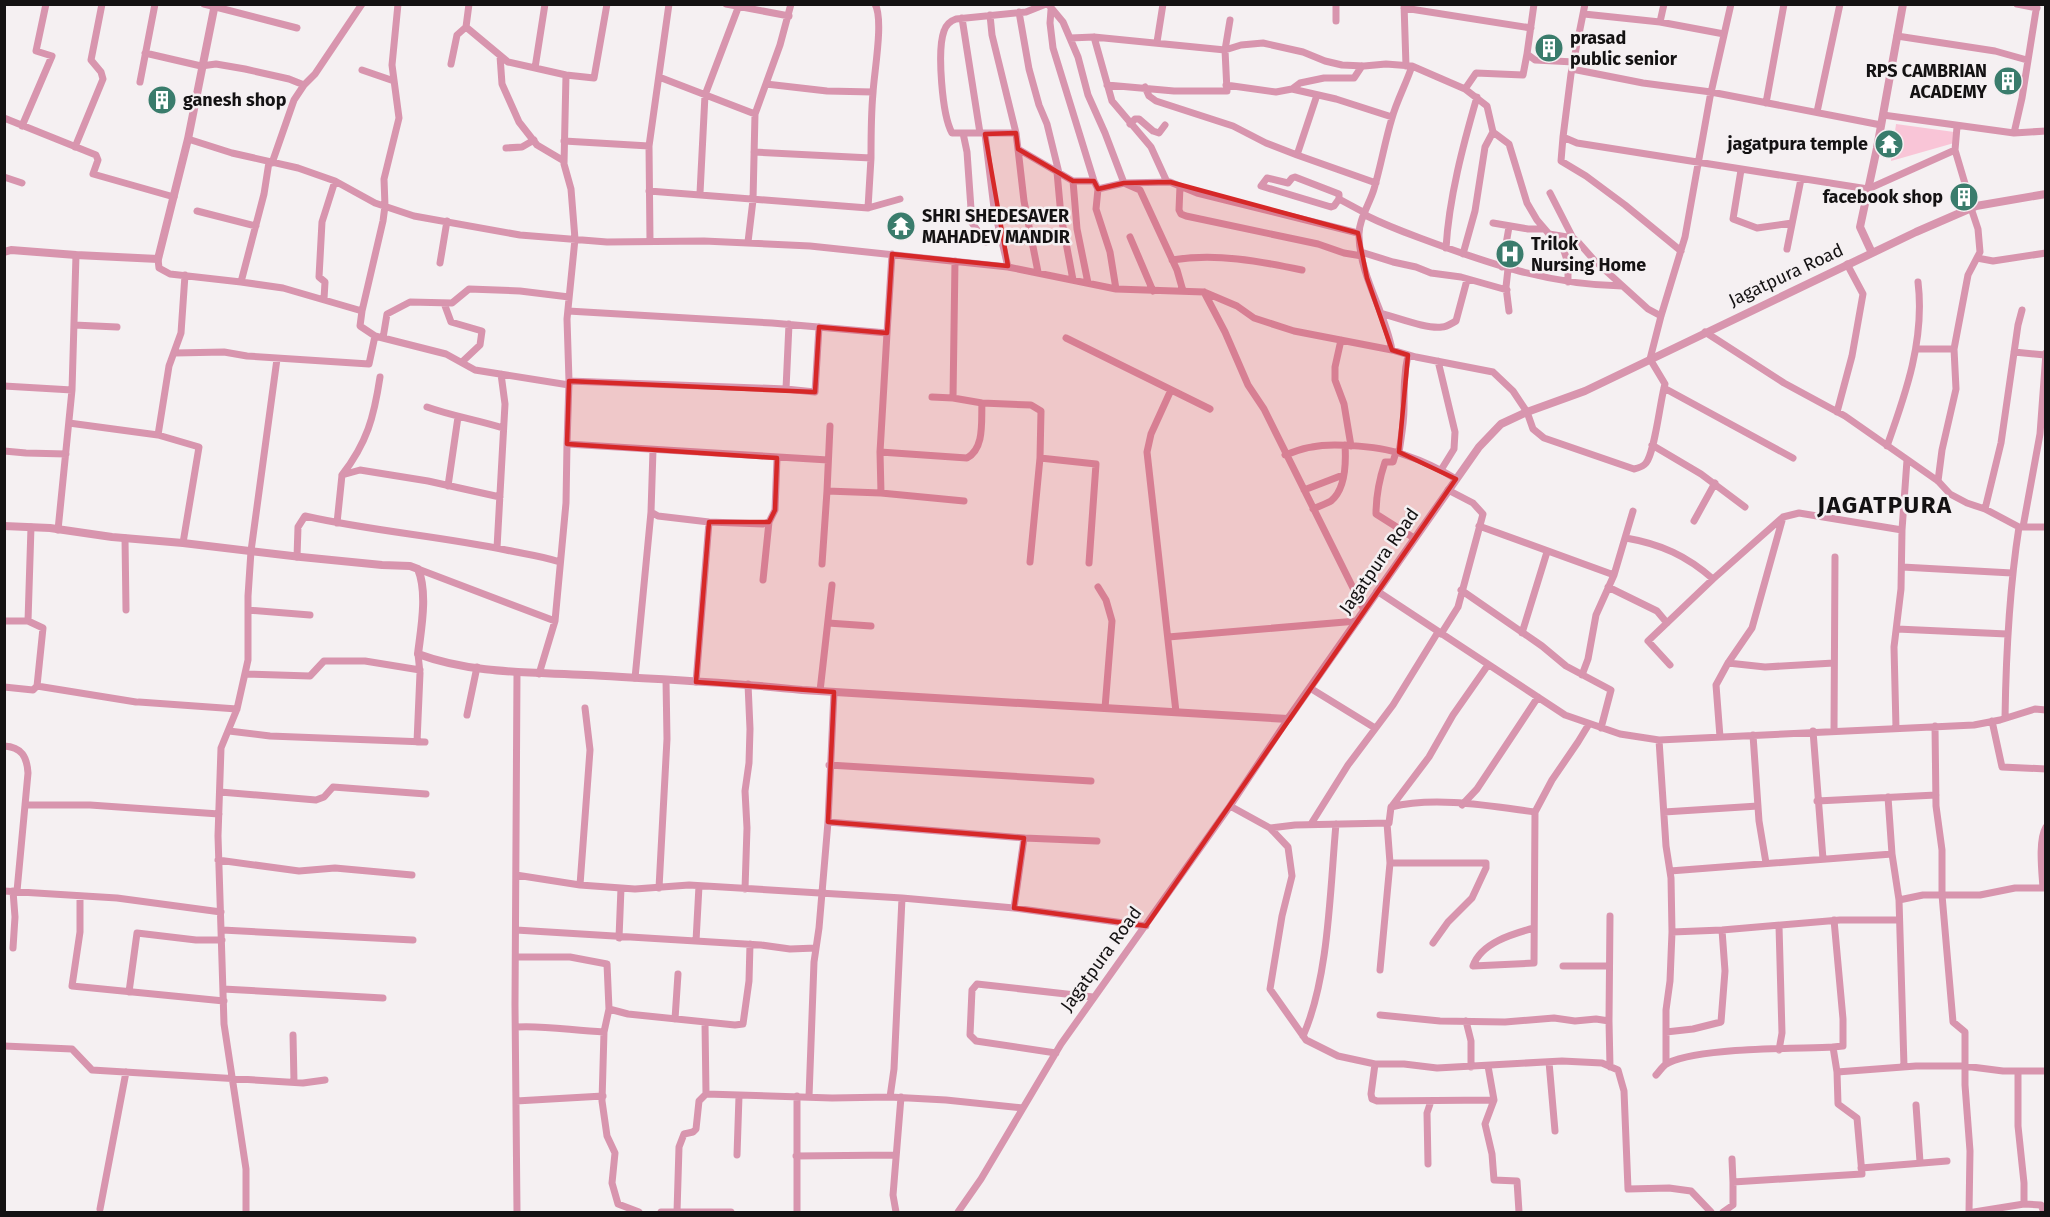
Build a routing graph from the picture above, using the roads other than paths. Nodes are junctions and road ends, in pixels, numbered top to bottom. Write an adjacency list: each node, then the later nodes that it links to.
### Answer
1 (46, 4): 84 (street)
2 (102, 4): 97 (street)
3 (155, 4): 48 (street)
4 (204, 4): 25 (street)
5 (362, 4): 64 (street)
6 (398, 4): 61 (street)
7 (469, 4): 39 (street)
8 (545, 4): 57 (street)
9 (607, 4): 59 (street)
10 (669, 4): 60 (street)
11 (726, 4): 29 (street)
12 (791, 4): 34 (street)
13 (875, 4): 70 (street)
14 (1163, 4): 46 (street)
15 (1336, 4): 37 (street)
16 (1456, 4): 31 (street)
17 (1534, 4): 41 (street)
18 (1585, 4): 32 (street)
19 (1664, 4): 38 (street)
20 (1731, 4): 42 (street)
21 (1784, 4): 75 (street)
22 (1840, 4): 76 (street)
23 (1903, 4): 43 (street)
24 (2017, 4): 28 (street)
25 (215, 6): 40 (street); 53 (street)
26 (1048, 6): 30 (street); 45 (street); 113 (street)
27 (1404, 6): 31 (street); 55 (street)
28 (2037, 6): 51 (street)
29 (738, 8): 34 (street); 72 (street)
30 (1019, 12): 33 (street); 108 (street)
31 (1453, 14): 41 (street)
32 (1584, 14): 38 (street); 56 (street)
33 (990, 15): 35 (street); 89 (street)
34 (789, 16): 63 (street)
35 (962, 18): 88 (street); 91 (street)
36 (1230, 20): 47 (street)
37 (1336, 21)
38 (1660, 22): 42 (street)
39 (466, 27): 50 (street); 52 (street)
40 (297, 28)
41 (1531, 28): 49 (street)
42 (1724, 34): 71 (street)
43 (1897, 36): 51 (street); 78 (street)
44 (1094, 37): 45 (street); 46 (street); 65 (street)
45 (1070, 38): 116 (street)
46 (1157, 42): 47 (street)
47 (1225, 50): 54 (street); 66 (street)
48 (145, 53): 53 (street); 62 (street)
49 (1527, 54): 56 (street); 69 (street)
50 (500, 56): 57 (street); 94 (street)
51 (2027, 60): 90 (street)
52 (451, 64)
53 (201, 66): 64 (street); 93 (street)
54 (1362, 66): 55 (street); 68 (street)
55 (1409, 66): 69 (street); 79 (street)
56 (1573, 66): 71 (street); 92 (street)
57 (535, 68): 59 (street)
58 (362, 70): 61 (street)
59 (566, 75): 95 (street)
60 (659, 77): 72 (street); 96 (street)
61 (394, 81): 129 (street)
62 (140, 82)
63 (766, 84): 70 (street); 77 (street)
64 (304, 85): 105 (street)
65 (1107, 85): 67 (street); 81 (street)
66 (1226, 85): 67 (street); 68 (street)
67 (1145, 87): 102 (street)
68 (1292, 89): 73 (street)
69 (1465, 89): 74 (street)
70 (873, 92): 103 (street)
71 (1711, 92): 75 (street); 106 (street)
72 (705, 95): 77 (street); 122 (street)
73 (1317, 95): 79 (street); 102 (street)
74 (1477, 97): 87 (street); 149 (street)
75 (1766, 103): 76 (street)
76 (1817, 112): 83 (street)
77 (755, 114): 101 (street)
78 (1883, 115): 83 (street); 85 (street)
79 (1392, 117): 117 (street)
80 (4, 118): 84 (street)
81 (1130, 124): 82 (street); 114 (street)
82 (1165, 125)
83 (1881, 125): 120 (street)
84 (22, 126): 97 (street)
85 (1957, 127): 90 (street); 100 (street)
86 (2046, 131): 90 (street)
87 (1493, 132): 139 (street); 156 (street)
88 (963, 133): 91 (street); 146 (street)
89 (1016, 133): 91 (street); 99 (street)
90 (2014, 133)
91 (982, 134): 164 (street)
92 (1563, 137): 106 (street); 151 (street)
93 (188, 139): 105 (street); 125 (street)
94 (534, 141): 98 (street); 104 (street)
95 (564, 141): 96 (street); 104 (street)
96 (649, 146): 121 (street)
97 (75, 147): 125 (street)
98 (507, 148)
99 (1018, 149): 108 (street); 167 (street)
100 (1955, 150): 120 (street); 130 (street)
101 (754, 152): 103 (street); 128 (street)
102 (1297, 155): 117 (street)
103 (871, 158): 131 (street)
104 (564, 161): 144 (street)
105 (271, 162): 111 (street); 137 (street)
106 (1698, 164): 107 (street); 151 (street)
107 (1741, 170): 110 (street); 135 (street)
108 (1058, 173): 112 (street); 169 (street)
109 (4, 177): 115 (street)
110 (1801, 179): 120 (street); 135 (street)
111 (335, 181): 129 (street); 182 (street)
112 (1073, 181): 113 (street); 174 (street)
113 (1094, 181): 119 (street)
114 (1167, 182): 116 (street); 118 (street)
115 (22, 183)
116 (1124, 183): 119 (street); 160 (street)
117 (1376, 183): 133 (street)
118 (1179, 186): 140 (street); 155 (street)
119 (1098, 189): 176 (street)
120 (1868, 189): 152 (street)
121 (649, 191): 122 (street); 145 (street)
122 (700, 193): 128 (street)
123 (1550, 193): 143 (street)
124 (2046, 194): 130 (street, Jagatpura Road)
125 (174, 197): 159 (street)
126 (900, 199): 131 (street)
127 (1339, 199): 127 (street); 133 (street)
128 (753, 200): 131 (street); 147 (street)
129 (385, 206): 134 (street); 185 (street)
130 (1973, 207): 152 (street, Jagatpura Road); 158 (street)
131 (868, 208)
132 (197, 211): 137 (street)
133 (1365, 214): 140 (street); 149 (street)
134 (447, 221): 144 (street); 162 (street)
135 (1792, 223): 150 (street)
136 (1493, 224): 138 (street)
137 (256, 226): 171 (street)
138 (1509, 227): 139 (street); 165 (street)
139 (1544, 229): 141 (street)
140 (1358, 233): 155 (street)
141 (1559, 236): 143 (street); 172 (street)
142 (1130, 237): 178 (street)
143 (1573, 238): 175 (street)
144 (575, 239): 145 (street); 181 (street)
145 (650, 241): 147 (street)
146 (986, 242)
147 (748, 243): 154 (street)
148 (7, 248): 157 (street)
149 (1446, 248): 156 (street)
150 (1787, 249)
151 (1681, 251): 189 (street)
152 (1872, 253): 163 (street, Jagatpura Road)
153 (2046, 253): 158 (street)
154 (892, 254): 161 (street); 195 (street)
155 (1362, 254): 170 (street); 188 (street)
156 (1462, 254): 165 (street)
157 (76, 255): 159 (street); 191 (street)
158 (1977, 258): 201 (street)
159 (159, 259): 168 (street)
160 (1172, 260): 166 (street); 179 (street)
161 (955, 261): 164 (street); 220 (street)
162 (440, 263)
163 (1847, 264): 194 (street, Jagatpura Road); 225 (street)
164 (1008, 267): 167 (street)
165 (1505, 268): 172 (street); 177 (street)
166 (1302, 270)
167 (1038, 272): 169 (street)
168 (185, 275): 171 (street); 203 (street)
169 (1072, 279): 174 (street)
170 (1467, 279): 177 (street); 188 (street)
171 (241, 282): 182 (street)
172 (1568, 282): 175 (street)
173 (1918, 282): 200 (street)
174 (1088, 283): 176 (street)
175 (1622, 286): 189 (street)
176 (1116, 289): 178 (street)
177 (1507, 290): 186 (street)
178 (1153, 291): 179 (street)
179 (1183, 291): 180 (street)
180 (1204, 292): 199 (street); 240 (street)
181 (569, 297): 183 (street); 187 (street)
182 (324, 299): 185 (street)
183 (444, 303): 197 (street); 210 (street)
184 (2022, 310): 204 (street)
185 (362, 311): 196 (street)
186 (1509, 311)
187 (568, 312): 190 (street); 213 (street)
188 (1383, 314): 202 (street)
189 (1661, 316): 208 (street)
190 (789, 324): 193 (street); 216 (street)
191 (74, 325): 192 (street); 217 (street)
192 (117, 327)
193 (819, 327): 195 (street); 216 (street)
194 (1705, 332): 208 (street, Jagatpura Road); 225 (street)
195 (887, 333): 237 (street)
196 (375, 336): 197 (street); 207 (street)
197 (383, 338): 210 (street)
198 (1066, 338): 218 (street)
199 (1341, 340): 202 (street); 232 (street)
200 (1916, 349): 201 (street); 234 (street)
201 (1954, 349): 250 (street)
202 (1392, 350): 206 (street)
203 (175, 352): 207 (street); 230 (street)
204 (2014, 352): 205 (street); 261 (street)
205 (2045, 354): 272 (street)
206 (1408, 355): 209 (street); 238 (street)
207 (277, 359): 281 (street)
208 (1650, 359): 215 (street); 224 (street, Jagatpura Road)
209 (1438, 361): 224 (street); 246 (street)
210 (462, 362): 211 (street)
211 (501, 374): 213 (street); 229 (street)
212 (380, 377): 247 (street)
213 (569, 383): 216 (street); 231 (street)
214 (4, 386): 217 (street)
215 (1664, 388): 233 (street); 243 (street)
216 (786, 389)
217 (72, 390): 227 (street)
218 (1171, 390): 223 (street); 315 (street)
219 (932, 397): 220 (street)
220 (953, 398): 221 (street)
221 (982, 403): 237 (street); 242 (street)
222 (427, 407): 226 (street)
223 (1210, 409)
224 (1527, 412): 233 (street); 249 (street, Jagatpura Road)
225 (1837, 412): 234 (street)
226 (458, 417): 229 (street); 252 (street)
227 (69, 423): 230 (street); 239 (street)
228 (830, 426): 244 (street)
229 (503, 428): 257 (street)
230 (158, 435): 279 (street)
231 (567, 444): 235 (street); 285 (street)
232 (1348, 445): 238 (street); 240 (street); 248 (street)
233 (1652, 446): 251 (street)
234 (1887, 446): 245 (street)
235 (653, 450): 241 (street); 263 (street)
236 (4, 451): 239 (street)
237 (880, 452): 256 (street)
238 (1397, 453): 246 (street); 277 (street)
239 (66, 454): 274 (street)
240 (1285, 455): 253 (street)
241 (777, 458): 244 (street); 267 (street)
242 (1040, 458): 286 (street); 287 (street)
243 (1793, 458)
244 (828, 460): 255 (street)
245 (1907, 460): 250 (street); 275 (street)
246 (1441, 470): 249 (street)
247 (342, 475): 252 (street); 268 (street)
248 (1343, 475): 253 (street); 260 (street)
249 (1456, 479): 254 (street, Jagatpura Road)
250 (1938, 481): 261 (street)
251 (1714, 483): 259 (street); 265 (street)
252 (448, 486): 257 (street)
253 (1304, 490): 260 (street)
254 (1448, 490): 270 (street); 277 (street, Jagatpura Road)
255 (827, 491): 256 (street); 288 (street)
256 (881, 493): 258 (street)
257 (500, 497): 280 (street)
258 (964, 501)
259 (1745, 507)
260 (1313, 509): 302 (street)
261 (1986, 509): 272 (street)
262 (1633, 511): 278 (street)
263 (651, 512): 266 (street); 327 (street)
264 (1783, 517): 275 (street); 293 (street); 317 (street)
265 (1694, 521)
266 (709, 522): 267 (street); 329 (street)
267 (770, 522): 294 (street)
268 (337, 523): 280 (street); 283 (street)
269 (4, 526): 271 (street)
270 (1479, 526): 282 (street); 298 (street)
271 (31, 527): 274 (street); 305 (street)
272 (2021, 527): 273 (street); 291 (street)
273 (2046, 527)
274 (58, 530): 276 (street)
275 (1902, 530): 289 (street)
276 (125, 538): 279 (street); 300 (street)
277 (1414, 538): 299 (street, Jagatpura Road)
278 (1626, 538): 292 (street); 293 (street)
279 (183, 543): 281 (street)
280 (497, 548): 285 (street)
281 (251, 551): 283 (street); 301 (street)
282 (1547, 552): 292 (street); 313 (street)
283 (297, 557): 290 (street)
284 (1835, 557): 318 (street)
285 (560, 562): 306 (street)
286 (1030, 562)
287 (1089, 563)
288 (822, 564)
289 (1902, 567): 291 (street); 311 (street)
290 (418, 569): 306 (street); 316 (street)
291 (2012, 573): 314 (street)
292 (1614, 575): 296 (street)
293 (1713, 579): 309 (street)
294 (763, 580)
295 (832, 585): 308 (street)
296 (1608, 587): 309 (street); 326 (street)
297 (1098, 588): 338 (street)
298 (1461, 590): 312 (street); 313 (street)
299 (1377, 591): 302 (street, Jagatpura Road); 312 (street)
300 (126, 610)
301 (248, 610): 303 (street); 324 (street)
302 (1364, 610): 307 (street, Jagatpura Road)
303 (310, 615)
304 (4, 621): 305 (street)
305 (28, 621): 331 (street)
306 (555, 621): 325 (street)
307 (1357, 621): 315 (street); 333 (street, Jagatpura Road)
308 (828, 623): 310 (street); 334 (street)
309 (1667, 623): 320 (street)
310 (871, 626)
311 (1897, 628): 314 (street); 350 (street)
312 (1440, 633): 319 (street); 348 (street)
313 (1522, 633): 326 (street)
314 (2007, 634): 343 (street)
315 (1168, 637): 341 (street)
316 (418, 654): 321 (street); 322 (street)
317 (1728, 663): 318 (street); 355 (street)
318 (1834, 663): 351 (street)
319 (1488, 665): 336 (street); 370 (street)
320 (1670, 665)
321 (477, 667): 323 (street); 342 (street)
322 (420, 670): 324 (street); 352 (street)
323 (517, 673): 325 (street); 389 (street)
324 (245, 674): 339 (street)
325 (539, 674): 327 (street)
326 (1582, 675): 349 (street)
327 (635, 678): 328 (street)
328 (666, 680): 329 (street); 393 (street)
329 (696, 682): 330 (street)
330 (748, 684): 334 (street); 395 (street)
331 (37, 686): 332 (street); 339 (street)
332 (4, 687)
333 (1310, 688): 344 (street, Jagatpura Road); 348 (street)
334 (820, 691): 335 (street)
335 (834, 692): 338 (street); 358 (street)
336 (1538, 697): 346 (street); 367 (street)
337 (585, 708): 390 (street)
338 (1105, 708): 341 (street)
339 (237, 709): 352 (street)
340 (2046, 710): 343 (street)
341 (1176, 711): 344 (street)
342 (467, 715)
343 (2005, 718): 345 (street)
344 (1288, 719): 368 (street, Jagatpura Road)
345 (1992, 722): 347 (street); 359 (street)
346 (1589, 724): 349 (street); 371 (street)
347 (1935, 726): 350 (street); 363 (street)
348 (1374, 728): 376 (street)
349 (1601, 728): 356 (street)
350 (1896, 728): 351 (street)
351 (1834, 730): 353 (street)
352 (229, 731): 361 (street)
353 (1813, 731): 354 (street); 365 (street)
354 (1753, 735): 355 (street); 369 (street)
355 (1720, 736): 356 (street)
356 (1659, 740): 372 (street)
357 (4, 746): 366 (street)
358 (829, 765): 360 (street); 374 (street)
359 (2046, 769)
360 (1091, 781)
361 (220, 792): 362 (street); 373 (street)
362 (426, 794)
363 (1936, 795): 364 (street); 400 (street)
364 (1888, 797): 365 (street); 382 (street)
365 (1817, 801): 383 (street)
366 (25, 805): 373 (street); 397 (street)
367 (1462, 805): 370 (street); 371 (street)
368 (1230, 806): 379 (street); 408 (street, Jagatpura Road)
369 (1758, 806): 372 (street); 386 (street)
370 (1391, 807): 375 (street)
371 (1535, 812): 410 (street)
372 (1664, 813): 387 (street)
373 (219, 814): 384 (street)
374 (828, 822): 380 (street); 398 (street)
375 (1388, 823): 377 (street); 385 (street)
376 (1311, 824): 377 (street); 379 (street)
377 (1336, 824): 443 (street)
378 (2046, 827): 394 (street)
379 (1270, 828): 443 (street)
380 (1024, 838): 381 (street); 403 (street)
381 (1097, 841)
382 (1892, 854): 383 (street); 402 (street)
383 (1823, 859): 386 (street)
384 (218, 860): 388 (street); 404 (street)
385 (1390, 863): 419 (street); 426 (street)
386 (1766, 863): 387 (street)
387 (1670, 871): 414 (street)
388 (411, 875)
389 (516, 875): 390 (street); 412 (street)
390 (580, 885): 392 (street)
391 (699, 886): 393 (street); 395 (street); 418 (street)
392 (621, 888): 393 (street); 415 (street)
393 (659, 888)
394 (2044, 888): 400 (street)
395 (745, 889): 398 (street)
396 (4, 891): 397 (street)
397 (15, 891): 399 (street); 421 (street)
398 (821, 892): 401 (street); 422 (street)
399 (80, 896): 404 (street); 429 (street)
400 (1942, 896): 402 (street); 453 (street)
401 (902, 898): 403 (street); 469 (street)
402 (1899, 900): 407 (street)
403 (1014, 908): 408 (street)
404 (221, 912): 411 (street)
405 (1610, 916): 425 (street)
406 (1834, 920): 407 (street); 409 (street); 445 (street)
407 (1899, 920): 452 (street)
408 (1146, 926): 430 (street, Jagatpura Road)
409 (1779, 926): 413 (street); 446 (street)
410 (1534, 928): 410 (street)
411 (222, 930): 416 (street); 417 (street)
412 (516, 930): 415 (street); 423 (street)
413 (1722, 930): 414 (street); 441 (street)
414 (1672, 932): 441 (street)
415 (619, 938): 418 (street)
416 (222, 940): 428 (street); 429 (street)
417 (413, 940)
418 (696, 940): 420 (street)
419 (1432, 943)
420 (750, 944): 422 (street); 438 (street)
421 (13, 948)
422 (816, 948): 468 (street)
423 (516, 957): 433 (street); 439 (street)
424 (1563, 966): 425 (street)
425 (1609, 966): 437 (street)
426 (1380, 970)
427 (678, 974): 435 (street)
428 (223, 988): 431 (street); 432 (street)
429 (129, 992): 432 (street)
430 (1093, 997): 447 (street, Jagatpura Road); 447 (street)
431 (383, 998)
432 (224, 1001): 461 (street)
433 (609, 1009): 435 (street); 440 (street)
434 (1380, 1016): 436 (street)
435 (675, 1019): 438 (street)
436 (1466, 1021): 437 (street); 454 (street)
437 (1609, 1021): 455 (street)
438 (705, 1023): 464 (street)
439 (516, 1027): 440 (street); 472 (street)
440 (604, 1032): 465 (street)
441 (1666, 1032): 450 (street)
442 (293, 1035): 463 (street)
443 (1303, 1036): 449 (street)
444 (4, 1046): 458 (street)
445 (1833, 1047): 446 (street); 459 (street)
446 (1779, 1050): 450 (street)
447 (1056, 1053): 475 (street, Jagatpura Road)
448 (1550, 1062): 451 (street); 455 (street); 476 (street)
449 (1375, 1064): 454 (street); 473 (street)
450 (1666, 1064): 460 (street)
451 (1488, 1066): 454 (street); 471 (street)
452 (1904, 1066): 453 (street); 459 (street)
453 (1964, 1066): 456 (street); 502 (street)
454 (1471, 1067)
455 (1610, 1067): 500 (street)
456 (2018, 1071): 457 (street); 487 (street)
457 (2046, 1071)
458 (126, 1072): 461 (street); 488 (street)
459 (1837, 1072): 484 (street)
460 (1656, 1075)
461 (232, 1077): 463 (street); 489 (street)
462 (325, 1080): 463 (street)
463 (294, 1082)
464 (706, 1094): 466 (street); 494 (street)
465 (603, 1096): 472 (street); 486 (street)
466 (739, 1096): 467 (street); 477 (street)
467 (797, 1096): 468 (street); 479 (street)
468 (809, 1097): 469 (street)
469 (890, 1097): 470 (street)
470 (901, 1097): 475 (street); 478 (street)
471 (1494, 1100): 473 (street); 499 (street)
472 (516, 1101): 490 (street)
473 (1431, 1101): 483 (street)
474 (1916, 1105): 482 (street)
475 (1023, 1108): 498 (street, Jagatpura Road)
476 (1555, 1131)
477 (737, 1155)
478 (896, 1155): 479 (street); 497 (street)
479 (796, 1156): 496 (street)
480 (1732, 1160): 485 (street)
481 (1947, 1161): 482 (street)
482 (1920, 1162): 484 (street)
483 (1428, 1164)
484 (1861, 1168): 485 (street)
485 (1733, 1182): 501 (street)
486 (618, 1204): 491 (street); 492 (street)
487 (2024, 1204): 503 (street); 504 (street)
488 (100, 1209)
489 (246, 1212)
490 (518, 1212)
491 (620, 1212)
492 (639, 1212)
493 (661, 1212): 494 (street)
494 (677, 1212): 495 (street)
495 (731, 1212)
496 (797, 1212)
497 (896, 1212)
498 (958, 1212)
499 (1519, 1212)
500 (1711, 1212)
501 (1723, 1212)
502 (1969, 1212)
503 (1974, 1212)
504 (2044, 1212)

